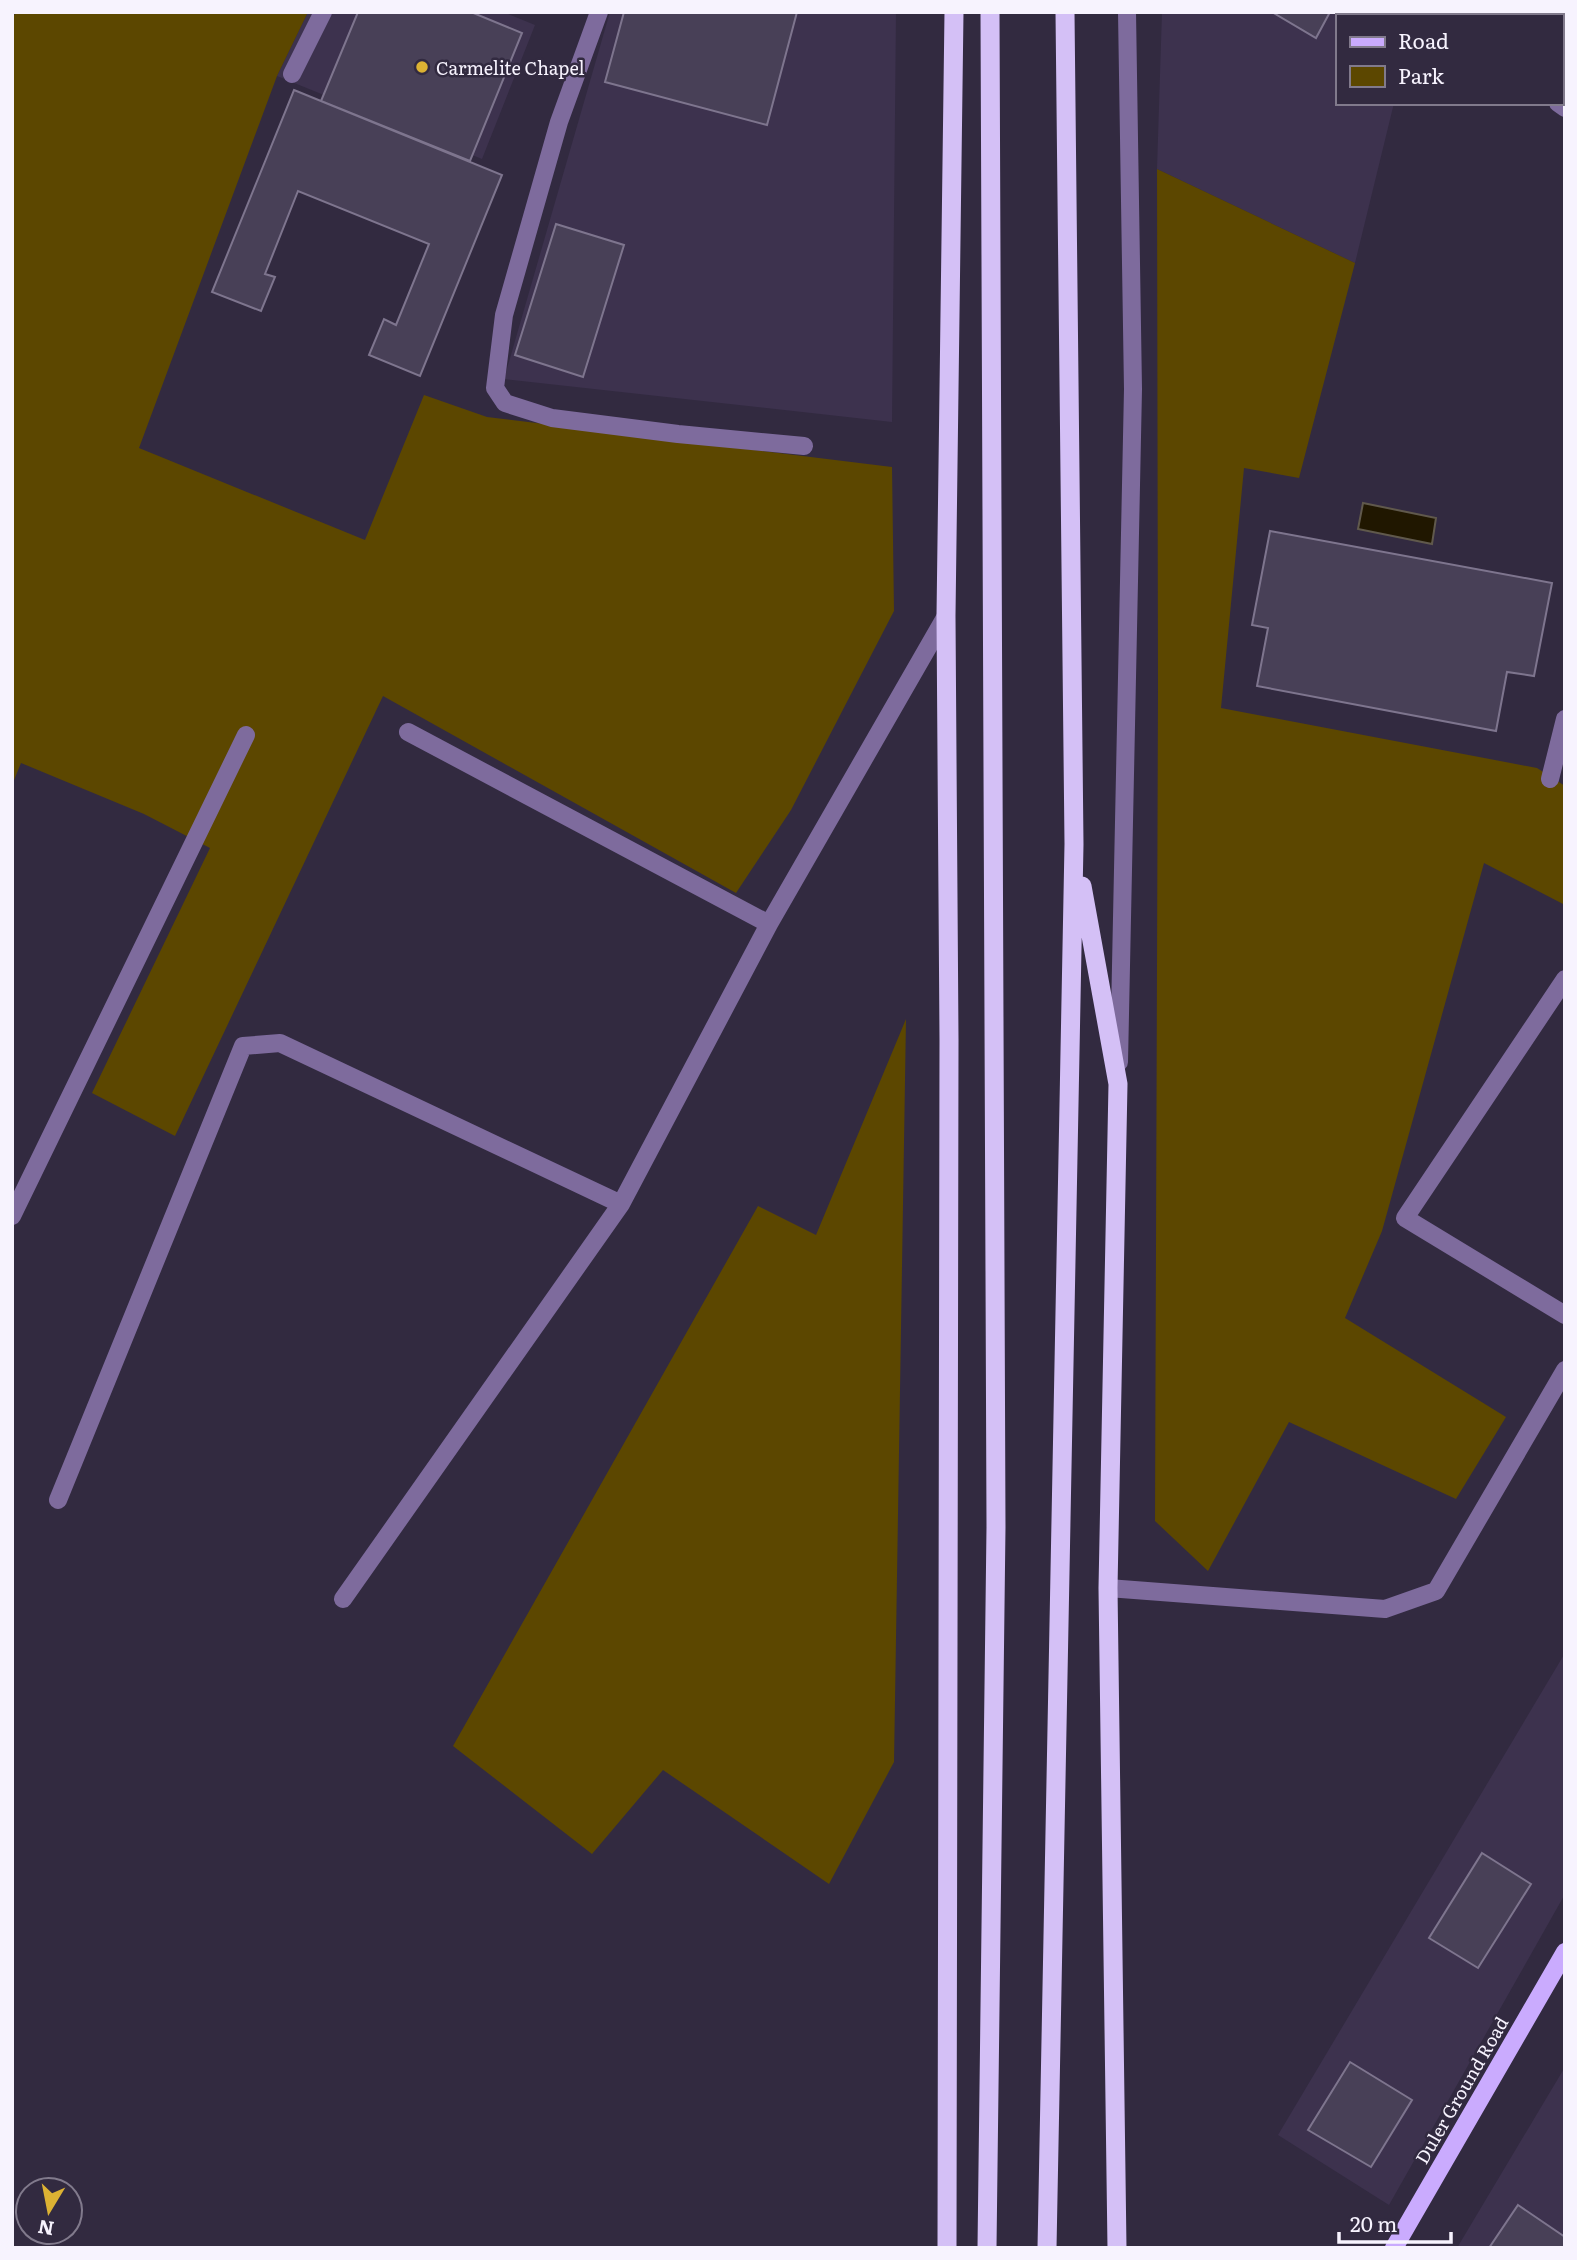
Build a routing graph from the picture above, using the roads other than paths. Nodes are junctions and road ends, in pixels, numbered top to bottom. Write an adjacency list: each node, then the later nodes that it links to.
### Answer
1 (323, 12): 7 (street)
2 (598, 12): 8 (street)
3 (954, 12): 9 (highway)
4 (990, 12): 27 (highway)
5 (1065, 12): 14 (highway)
6 (1127, 12): 17 (street)
7 (292, 74)
8 (803, 446)
9 (946, 616): 15 (street); 26 (highway)
10 (1565, 719): 13 (street)
11 (408, 732): 15 (street)
12 (246, 736): 19 (street)
13 (1550, 779)
14 (1074, 844): 17 (highway); 28 (highway)
15 (769, 924): 18 (street)
16 (1565, 979): 20 (street)
17 (1118, 1084): 23 (highway)
18 (621, 1204): 22 (street); 24 (street)
19 (12, 1216)
20 (1565, 1315)
21 (1565, 1370): 23 (street)
22 (58, 1500)
23 (1108, 1588): 29 (highway)
24 (343, 1599)
25 (1565, 1952): 30 (main road, Duler Ground Road)
26 (947, 2248)
27 (987, 2248)
28 (1047, 2248)
29 (1117, 2248)
30 (1394, 2248)

